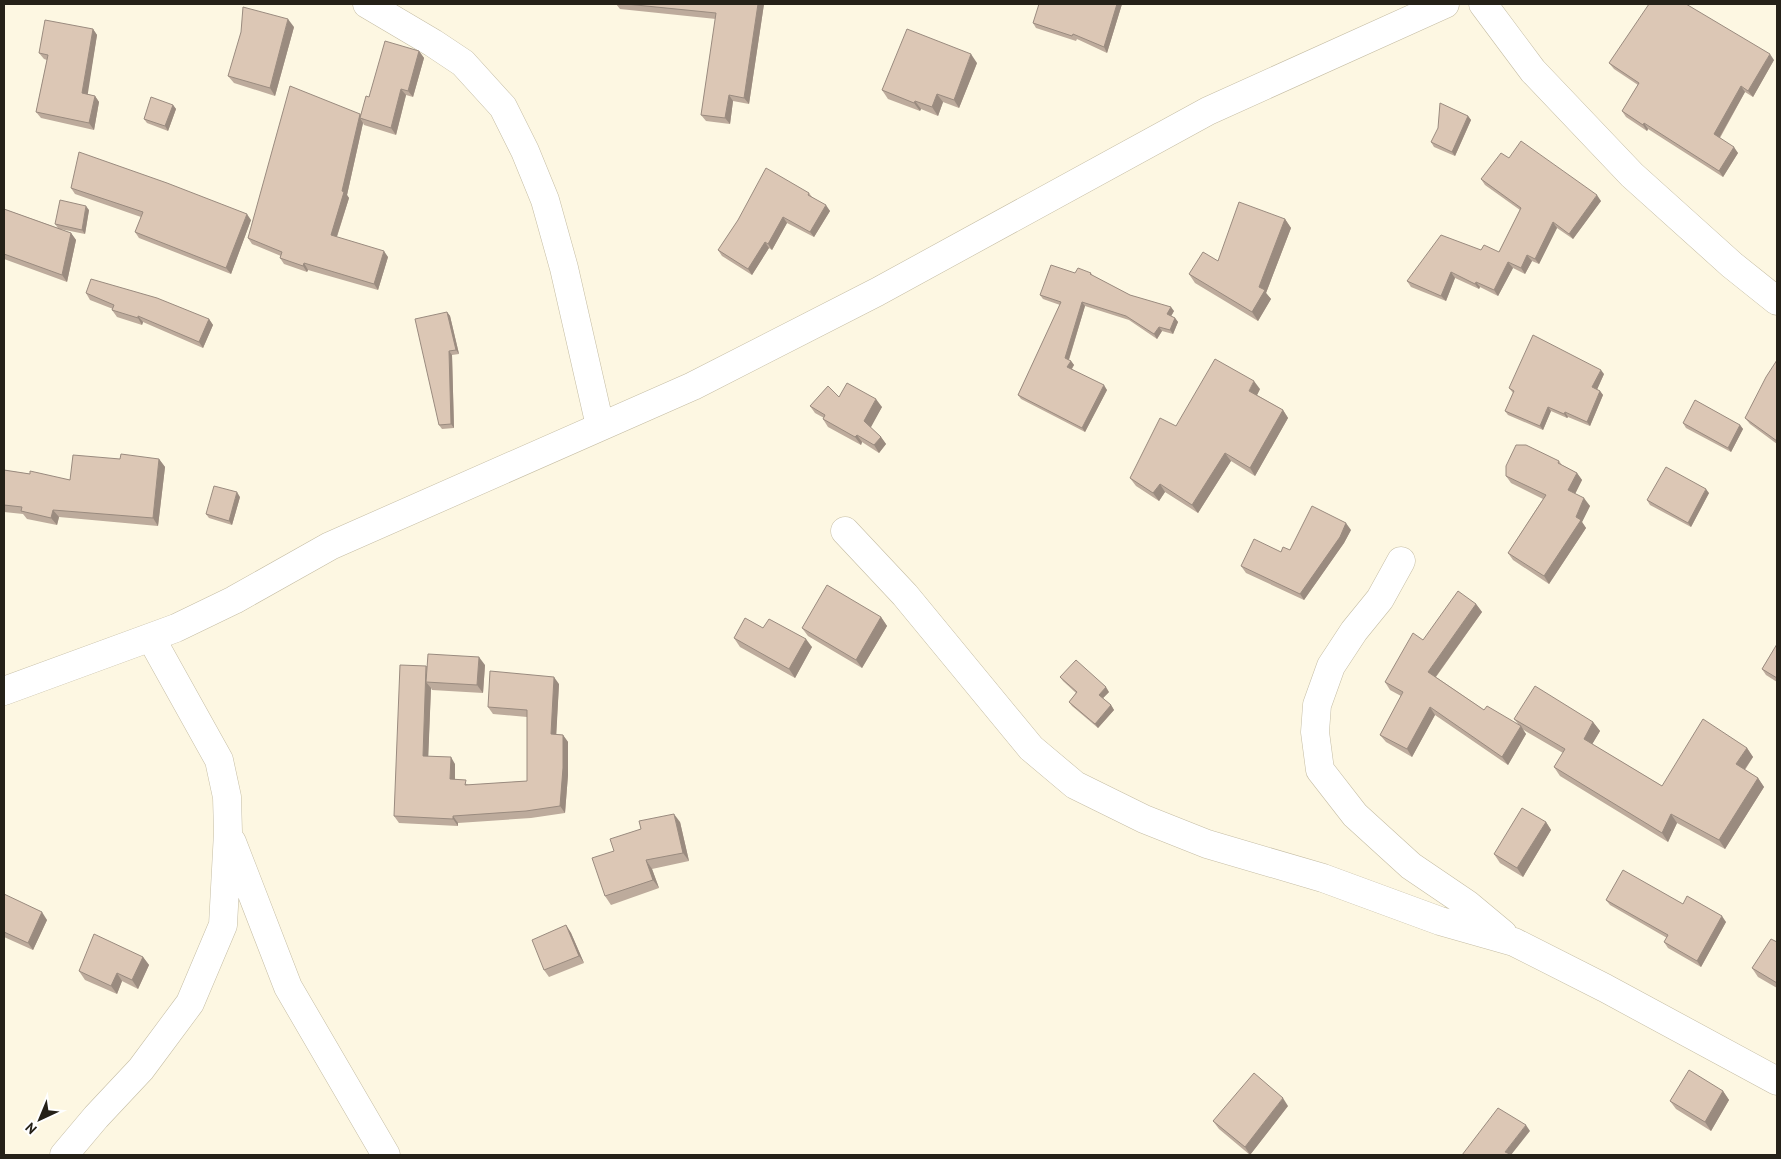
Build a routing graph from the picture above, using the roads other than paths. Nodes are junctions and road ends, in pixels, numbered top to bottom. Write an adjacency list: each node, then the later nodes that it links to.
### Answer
1 (367, 4): 5 (street)
2 (1445, 4): 5 (street)
3 (1483, 4): 4 (street)
4 (1777, 301)
5 (600, 426): 8 (street)
6 (845, 532): 11 (street)
7 (1401, 561): 11 (street)
8 (151, 638): 9 (street); 10 (street)
9 (4, 691)
10 (228, 832): 13 (street); 14 (street)
11 (1514, 942): 12 (street)
12 (1777, 1080)
13 (64, 1155)
14 (386, 1155)

